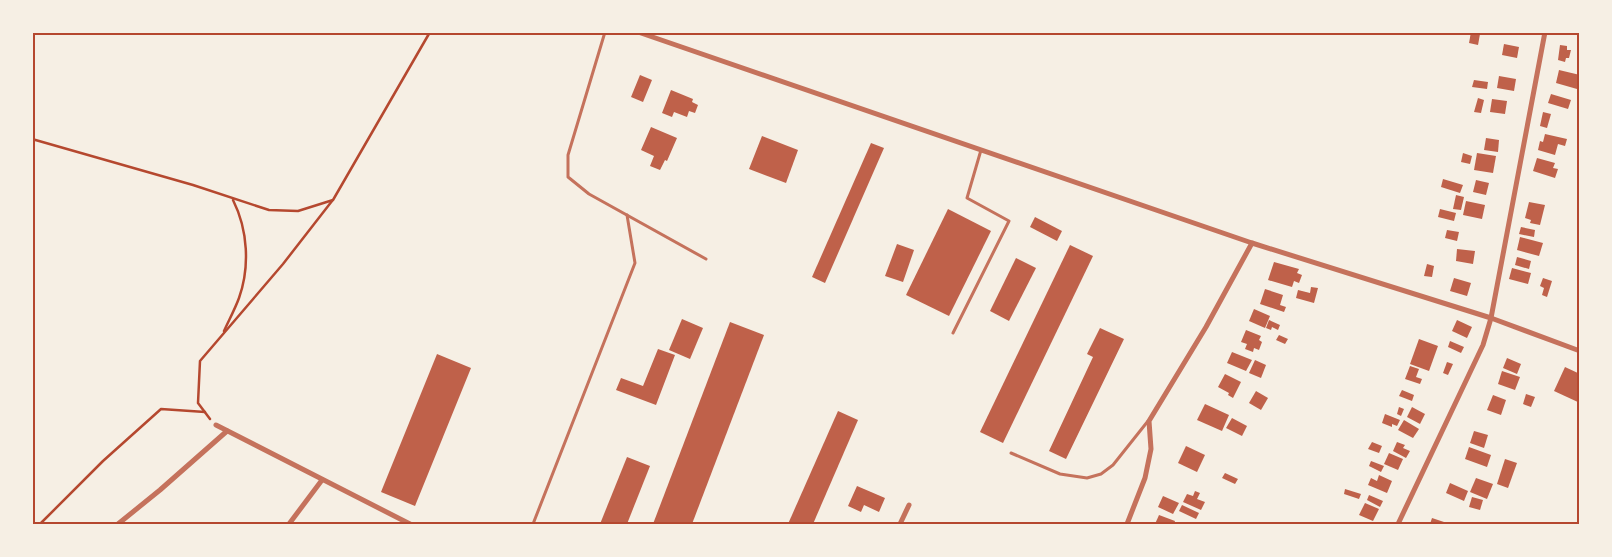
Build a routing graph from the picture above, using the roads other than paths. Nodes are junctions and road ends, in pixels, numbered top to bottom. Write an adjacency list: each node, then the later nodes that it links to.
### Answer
1 (605, 32): 5 (lane)
2 (638, 32): 4 (street)
3 (1545, 32): 8 (street)
4 (981, 150): 6 (street); 9 (lane)
5 (627, 215): 7 (lane); 20 (lane)
6 (1252, 243): 8 (street); 11 (street)
7 (706, 259)
8 (1491, 318): 10 (street); 23 (street)
9 (953, 333)
10 (1580, 351)
11 (1148, 421): 14 (lane); 22 (street)
12 (216, 425): 13 (street)
13 (227, 431): 15 (street); 17 (street)
14 (1011, 453)
15 (322, 480): 18 (street); 19 (street)
16 (909, 504): 21 (street)
17 (118, 524)
18 (289, 524)
19 (410, 524)
20 (533, 524)
21 (900, 524)
22 (1128, 524)
23 (1398, 524)

